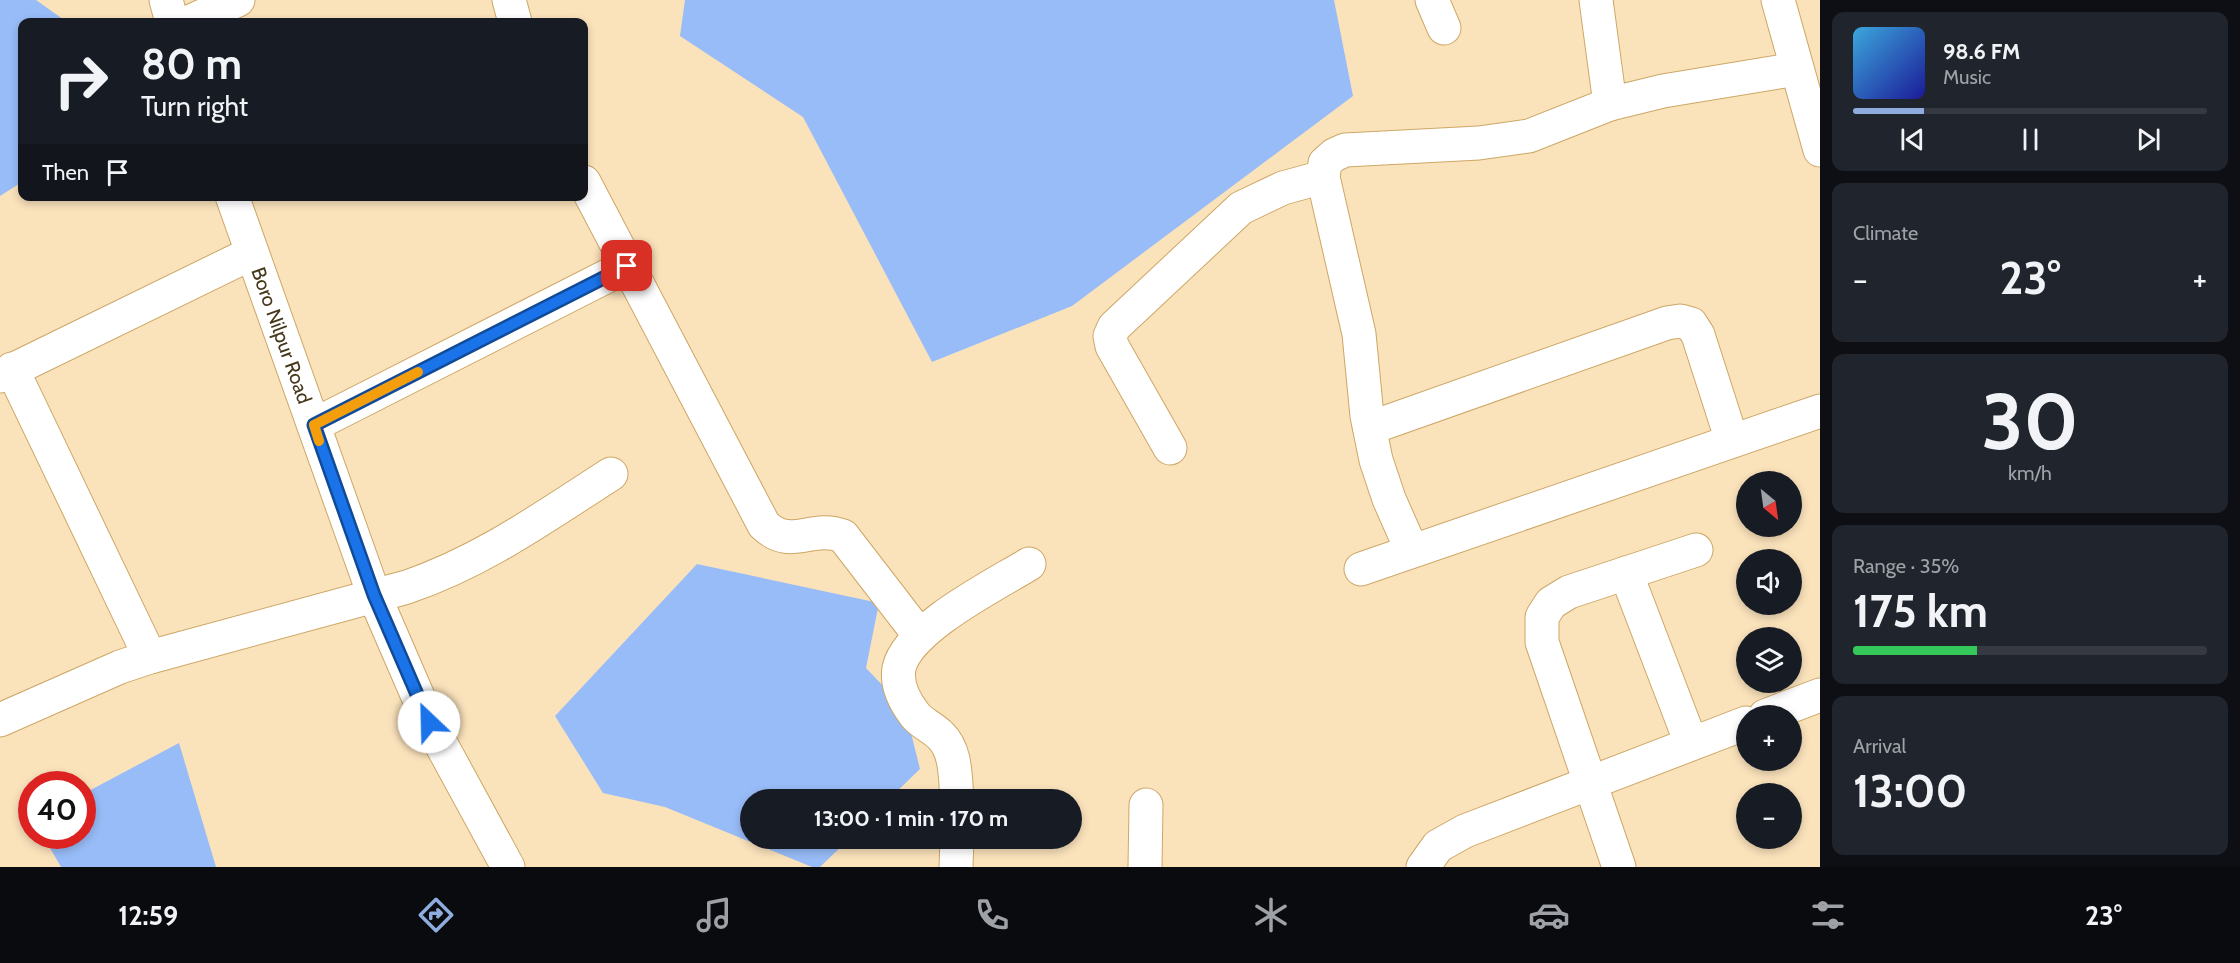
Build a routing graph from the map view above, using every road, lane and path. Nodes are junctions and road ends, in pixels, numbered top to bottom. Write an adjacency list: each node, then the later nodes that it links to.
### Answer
1 (166, 0): 6 (street)
2 (238, 0): 7 (street)
3 (509, 0): 8 (street)
4 (1596, 0): 10 (street)
5 (1778, 0): 9 (street)
6 (171, 18)
7 (198, 18)
8 (514, 18)
9 (1797, 69): 10 (street); 11 (street)
10 (1610, 104): 12 (street)
11 (1817, 131)
12 (1323, 177): 20 (street); 22 (street)
13 (588, 190): 16 (street)
14 (234, 201): 15 (street, Boro Nilpur Road)
15 (252, 253): 17 (street); 19 (street, Boro Nilpur Road)
16 (627, 266): 19 (street); 30 (street)
17 (6, 373): 31 (street)
18 (1820, 411): 21 (street)
19 (314, 425): 29 (street, Boro Nilpur Road)
20 (1370, 428): 21 (street); 25 (street)
21 (1732, 441): 25 (street)
22 (1170, 448)
23 (611, 474): 29 (street)
24 (1696, 550): 28 (street)
25 (1412, 551): 27 (street)
26 (1029, 564): 30 (street)
27 (1361, 569)
28 (1626, 573): 36 (street); 37 (street)
29 (374, 595): 31 (street); 41 (street, Boro Nilpur Road)
30 (920, 636): 38 (street)
31 (150, 657): 34 (street)
32 (1820, 695): 33 (street)
33 (1794, 705)
34 (0, 720)
35 (1736, 727): 36 (street)
36 (1691, 743): 37 (street)
37 (1590, 781): 44 (street); 45 (street)
38 (956, 789)
39 (1146, 805): 43 (street)
40 (957, 849): 42 (street)
41 (508, 867)
42 (956, 867)
43 (1145, 867)
44 (1423, 867)
45 (1619, 867)

